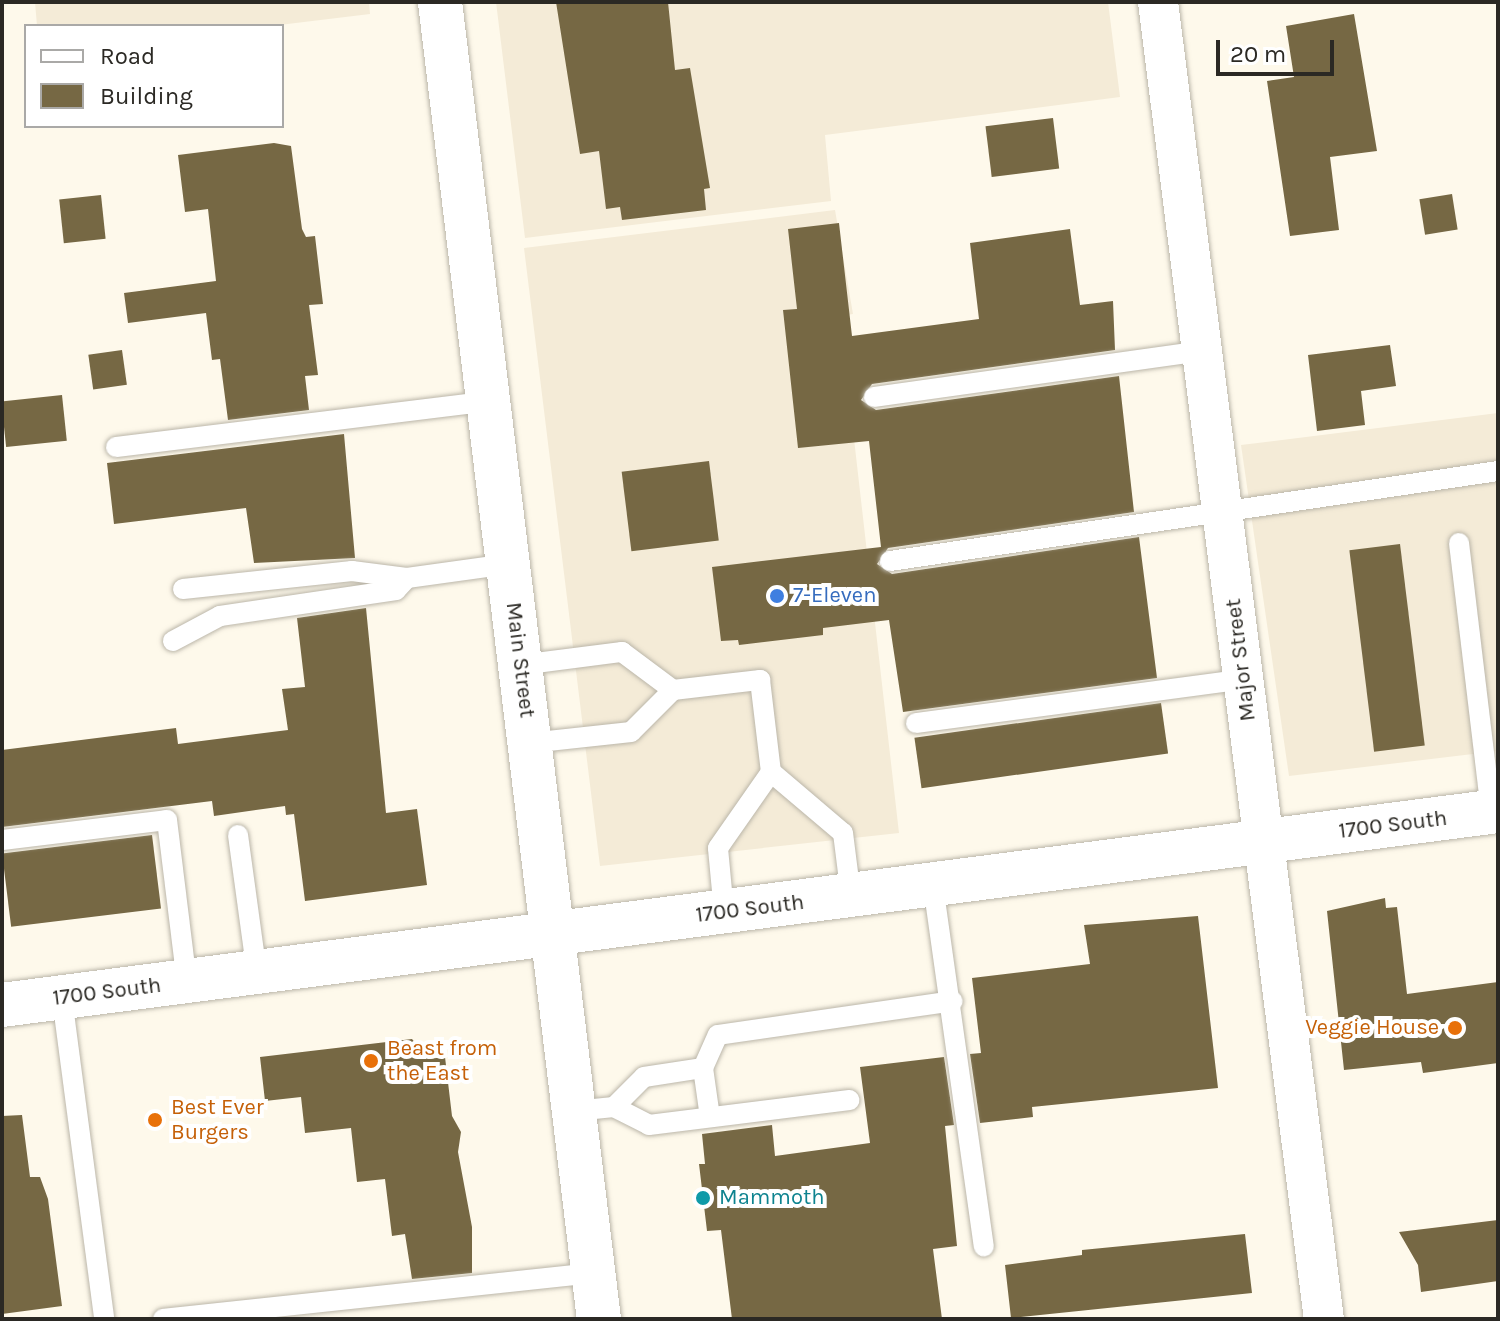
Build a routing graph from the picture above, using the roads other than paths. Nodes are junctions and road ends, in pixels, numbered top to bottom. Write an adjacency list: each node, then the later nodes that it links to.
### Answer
1 (440, 2): 5 (street, Main Street)
2 (1158, 2): 3 (street, Major Street)
3 (1202, 351): 4 (lane); 8 (street, Major Street)
4 (874, 397)
5 (488, 401): 6 (lane); 11 (street, Main Street)
6 (116, 447)
7 (1498, 471): 8 (lane)
8 (1223, 508): 10 (lane); 16 (street, Major Street)
9 (1459, 543): 21 (lane)
10 (890, 561)
11 (508, 564): 12 (lane); 15 (street, Main Street)
12 (407, 578): 13 (lane); 14 (lane)
13 (183, 589)
14 (173, 641)
15 (520, 665): 17 (lane); 19 (street, Main Street)
16 (1244, 679): 18 (lane); 24 (street, Major Street)
17 (673, 690): 19 (lane); 20 (lane)
18 (916, 723)
19 (530, 743): 28 (street, Main Street)
20 (771, 772): 26 (lane); 27 (lane)
21 (1494, 812): 24 (street, 1700 South)
22 (238, 835): 29 (lane)
23 (2, 840): 30 (lane)
24 (1264, 842): 25 (street, 1700 South); 45 (street, Major Street)
25 (933, 885): 26 (street, 1700 South); 32 (lane)
26 (851, 896): 27 (street, 1700 South)
27 (724, 912): 28 (street, 1700 South)
28 (552, 935): 29 (street, 1700 South); 36 (street, Main Street)
29 (257, 974): 30 (street, 1700 South)
30 (187, 982): 31 (street, 1700 South)
31 (62, 998): 33 (street, 1700 South); 42 (lane)
32 (953, 1001): 34 (lane); 38 (lane)
33 (2, 1005)
34 (703, 1068): 36 (lane); 37 (lane)
35 (849, 1100): 37 (lane)
36 (594, 1109): 37 (lane); 39 (street, Main Street)
37 (710, 1117)
38 (984, 1246)
39 (593, 1273): 40 (lane); 44 (street, Main Street)
40 (264, 1314): 41 (lane)
41 (190, 1318): 43 (lane)
42 (104, 1319)
43 (163, 1319)
44 (599, 1319)
45 (1324, 1319)

